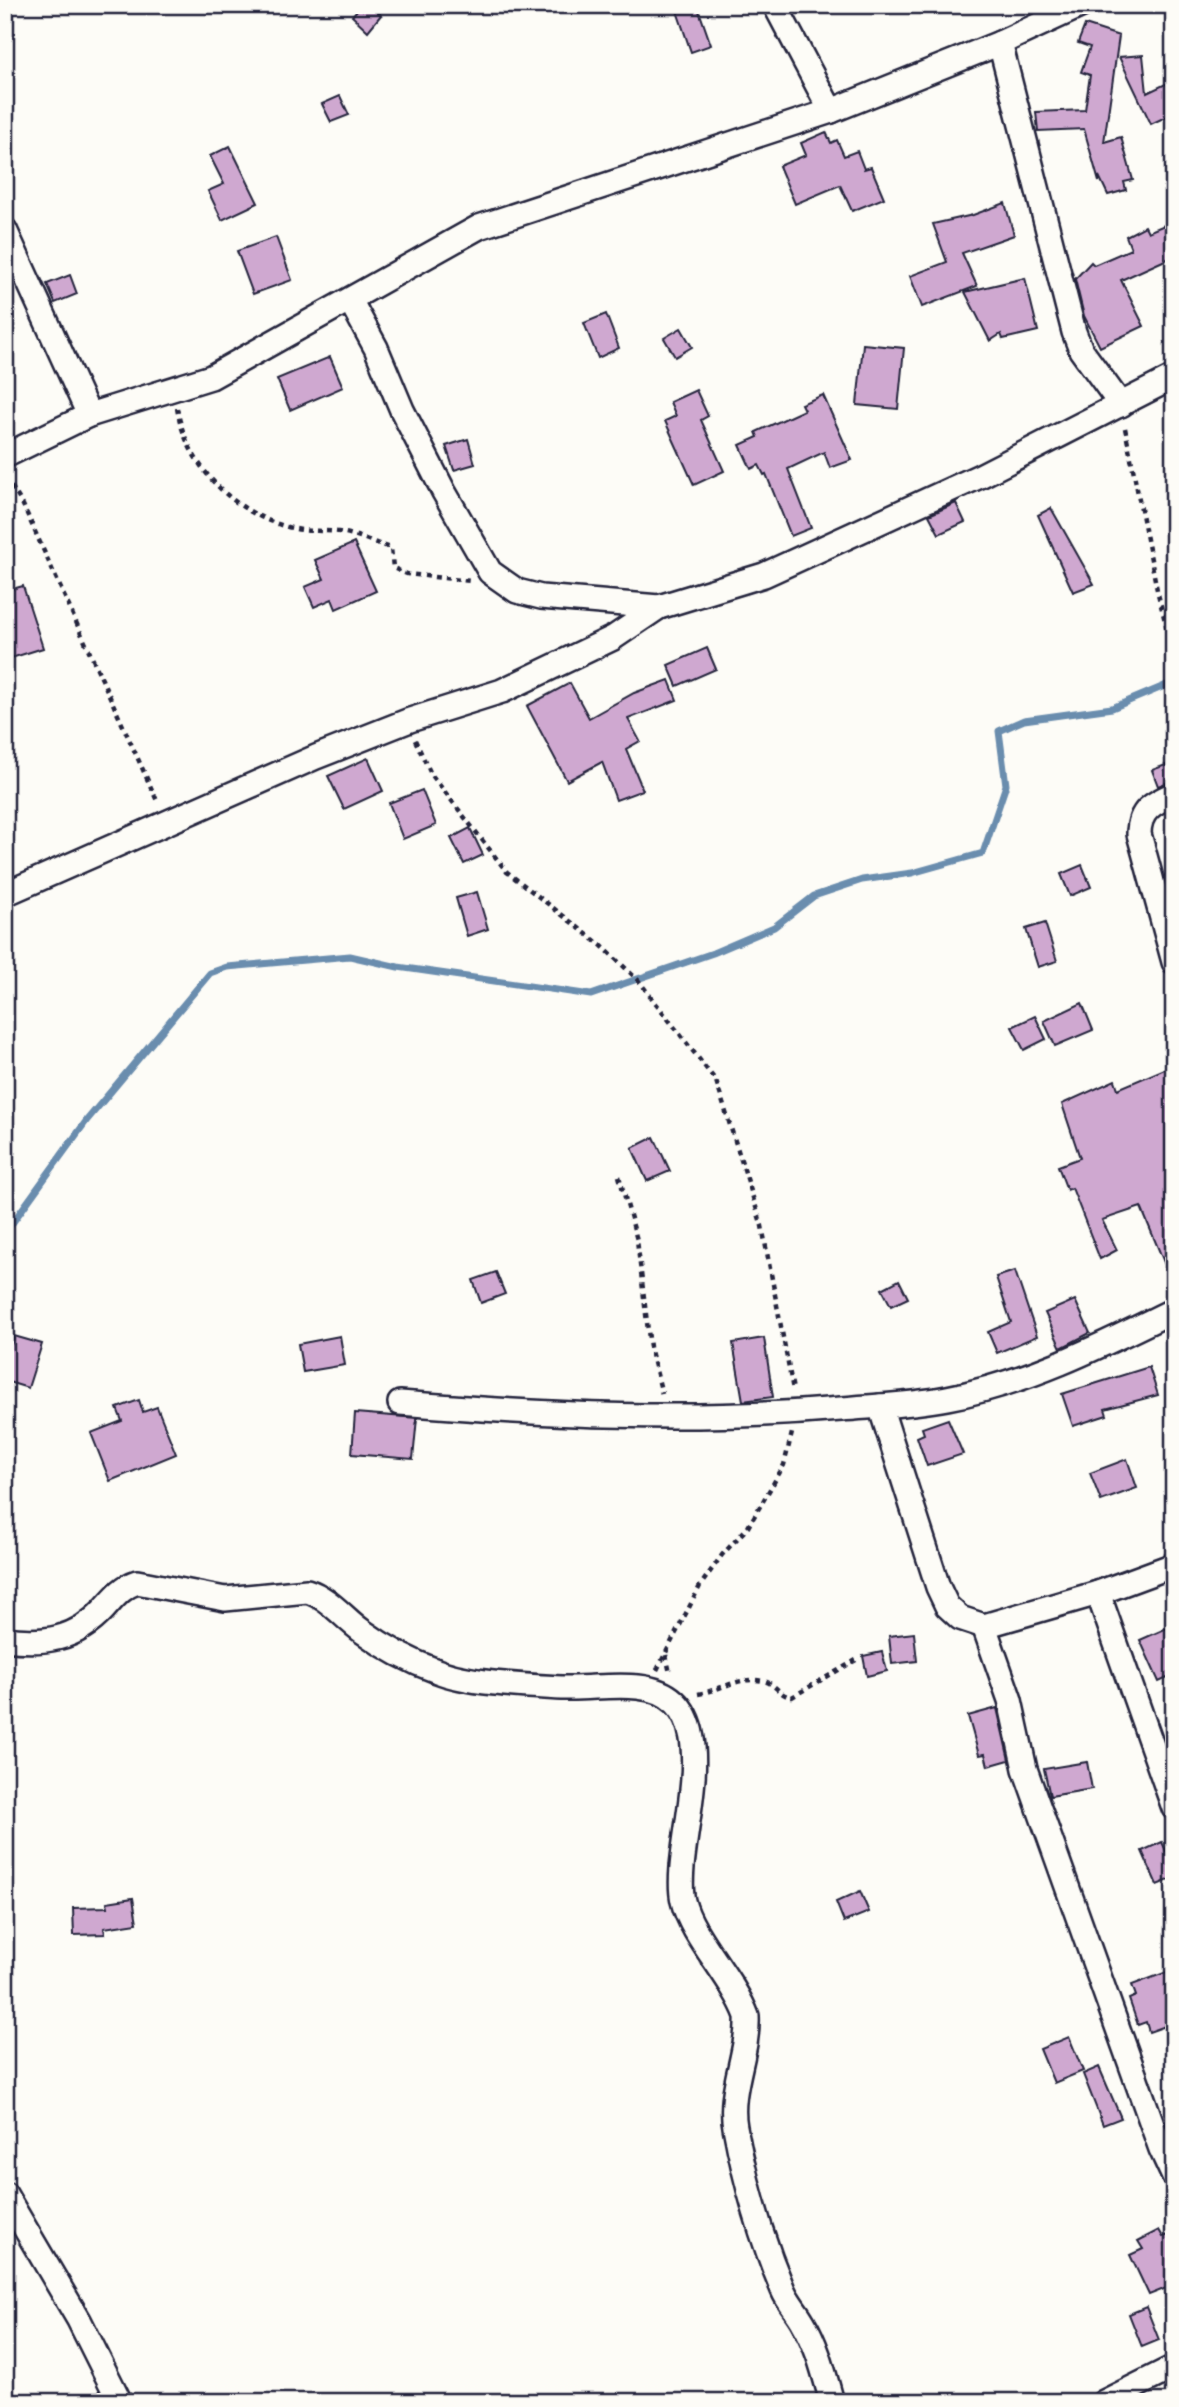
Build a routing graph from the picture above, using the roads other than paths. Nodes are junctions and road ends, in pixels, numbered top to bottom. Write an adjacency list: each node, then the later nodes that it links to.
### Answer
1 (775, 5): 4 (street)
2 (1082, 5): 3 (street)
3 (1000, 43): 4 (street); 8 (street)
4 (831, 111): 6 (street)
5 (5, 230): 9 (street)
6 (350, 300): 9 (street); 11 (street)
7 (1174, 377): 8 (street)
8 (1121, 405): 11 (street)
9 (89, 415): 10 (street)
10 (5, 456)
11 (659, 607): 13 (street)
12 (1174, 794): 14 (street)
13 (5, 894)
14 (1173, 961)
15 (1174, 1310): 17 (street)
16 (400, 1403): 17 (street)
17 (880, 1406): 20 (street)
18 (1174, 1565): 19 (street)
19 (1098, 1593): 20 (street); 22 (street)
20 (984, 1626): 23 (street)
21 (5, 1639): 27 (street)
22 (1174, 1808)
23 (1174, 2177)
24 (5, 2194): 26 (street)
25 (1174, 2367): 28 (street)
26 (120, 2402)
27 (832, 2402)
28 (1104, 2402)

